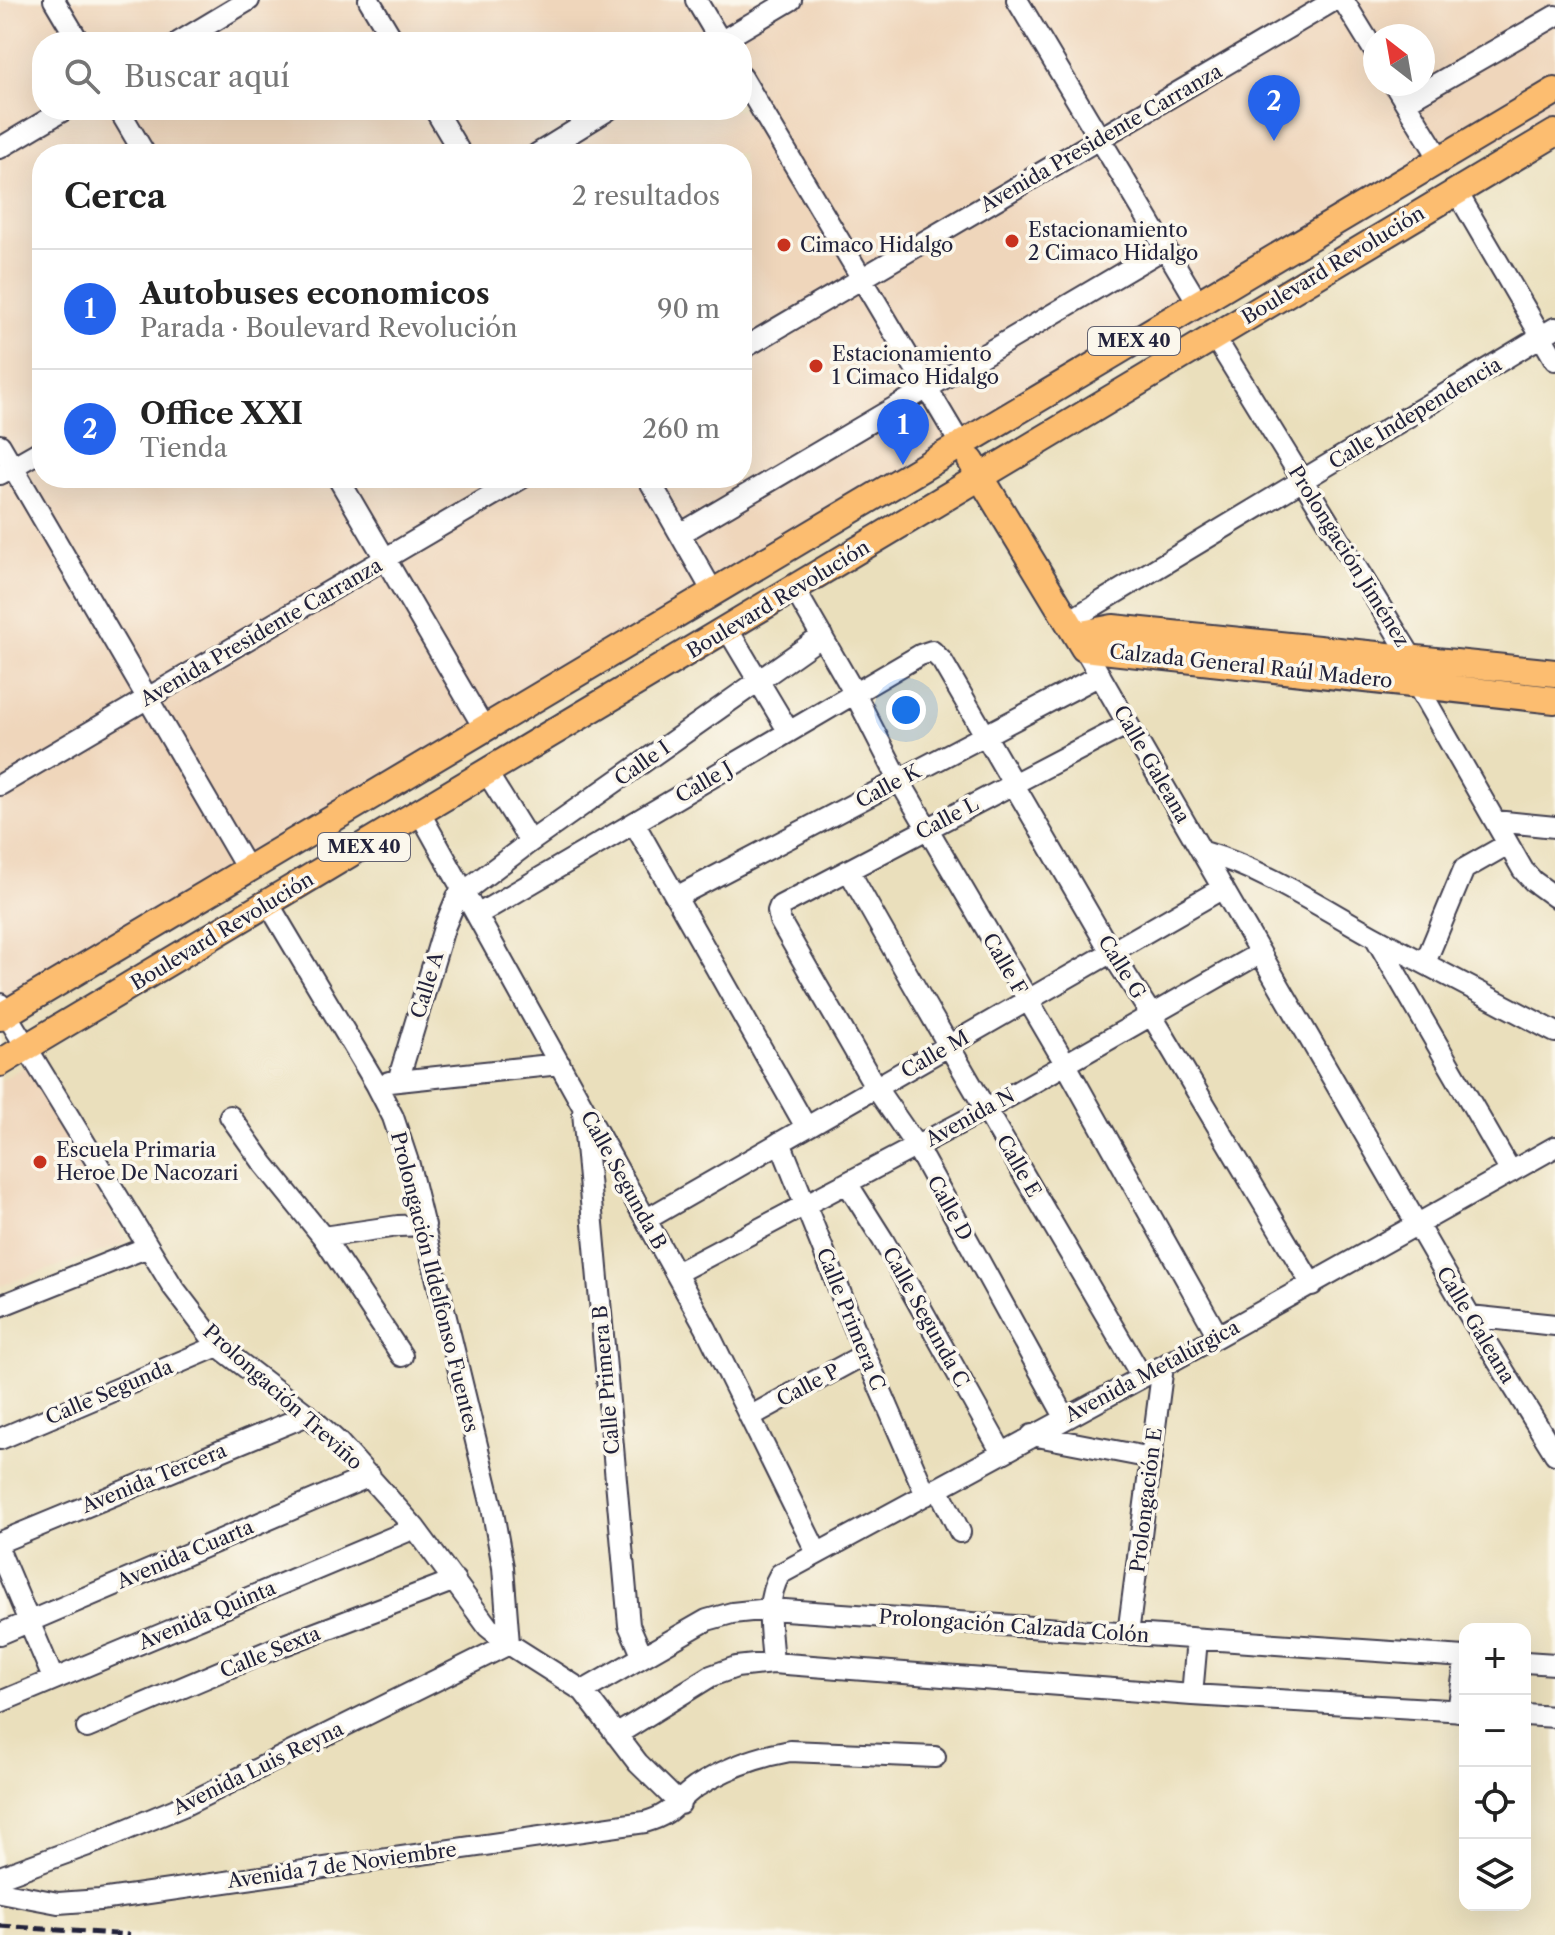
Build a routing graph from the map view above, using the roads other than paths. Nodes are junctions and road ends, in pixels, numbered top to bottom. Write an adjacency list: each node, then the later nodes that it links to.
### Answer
1 (54, 0): 10 (street)
2 (249, 0): 11 (street)
3 (369, 0): 12 (street)
4 (696, 0): 13 (street)
5 (791, 0): 14 (street)
6 (1017, 0): 25 (street)
7 (1335, 0): 25 (street, Avenida Presidente Carranza)
8 (1343, 0): 15 (street)
9 (1555, 16): 19 (street)
10 (73, 32)
11 (196, 32)
12 (388, 32)
13 (715, 32)
14 (738, 32)
15 (1363, 32)
16 (1555, 91): 30 (main road, MEX 40)
17 (752, 94): 33 (street, Calle Galeana)
18 (1401, 96): 19 (street)
19 (1405, 102): 30 (street)
20 (47, 120): 29 (street)
21 (125, 120): 26 (street)
22 (441, 120): 27 (street)
23 (592, 120): 28 (street)
24 (1555, 133): 31 (main road, Boulevard Revolución / MEX 40)
25 (1100, 139): 32 (street); 33 (street, Avenida Presidente Carranza)
26 (139, 144)
27 (455, 144)
28 (553, 144)
29 (0, 148)
30 (1440, 159): 34 (main road, MEX 40)
31 (1457, 192): 35 (street); 36 (main road, Boulevard Revolución / MEX 40)
32 (1165, 248): 34 (street); 39 (street)
33 (862, 278): 37 (street, Avenida Presidente Carranza); 39 (street, Calle Galeana)
34 (1198, 303): 41 (main road, MEX 40)
35 (1548, 332): 38 (street); 45 (street, Calle Independencia)
36 (1214, 336): 44 (main road, Boulevard Revolución / MEX 40); 45 (street, Prolongación Jiménez)
37 (752, 343)
38 (1555, 360)
39 (927, 388): 41 (street, Calle Galeana); 49 (street)
40 (0, 445): 43 (street)
41 (961, 445): 44 (main road, Calle Galeana); 52 (main road, MEX 40)
42 (32, 456): 43 (street)
43 (6, 470): 63 (street)
44 (980, 476): 51 (main road, Boulevard Revolución / MEX 40); 54 (main road, Calle Galeana)
45 (1302, 481): 54 (street, Calle Independencia); 57 (street, Prolongación Jiménez)
46 (344, 488): 50 (street)
47 (505, 488): 50 (street, Avenida Presidente Carranza)
48 (654, 488): 49 (street)
49 (680, 534): 52 (street)
50 (386, 558): 63 (street, Avenida Presidente Carranza); 66 (street)
51 (795, 590): 53 (main road, Boulevard Revolución / MEX 40); 55 (street, Calle F)
52 (713, 592): 66 (main road, MEX 40)
53 (728, 630): 60 (street); 69 (main road, Boulevard Revolución / MEX 40)
54 (1077, 635): 57 (main road, Calzada General Raúl Madero); 59 (street, Calle Galeana); 61 (main road, Calzada General Raúl Madero)
55 (822, 636): 60 (street, Calle I); 62 (street, Calle F)
56 (932, 651): 62 (street, Calle J); 68 (street, Calle G)
57 (1412, 658): 58 (main road, Calzada General Raúl Madero); 61 (street, Prolongación Jiménez)
58 (1555, 673)
59 (1100, 675): 65 (street, Calle Galeana); 68 (street, Calle K)
60 (759, 681): 67 (street); 78 (street, Calle I)
61 (1417, 685): 64 (main road, Calzada General Raúl Madero); 74 (street, Prolongación Jiménez)
62 (855, 694): 67 (street, Calle J); 70 (street, Calle F)
63 (149, 698): 72 (street, Avenida Presidente Carranza); 81 (street)
64 (1555, 700)
65 (1128, 724): 71 (street, Calle L); 80 (street, Calle Galeana)
66 (484, 728): 81 (main road, MEX 40)
67 (789, 732): 75 (street, Calle J)
68 (985, 735): 70 (street, Calle K); 71 (street, Calle G)
69 (487, 773): 73 (main road, Boulevard Revolución / MEX 40); 78 (street)
70 (899, 780): 77 (street, Calle F); 85 (street, Calle K)
71 (1014, 783): 77 (street, Calle L); 91 (street, Calle G)
72 (0, 785)
73 (420, 813): 84 (street, Calle Segunda B); 87 (main road, Boulevard Revolución / MEX 40)
74 (1495, 821): 76 (street); 79 (street, Prolongación Jiménez)
75 (634, 823): 85 (street); 88 (street, Calle J)
76 (1555, 827)
77 (927, 828): 82 (street, Calle L); 94 (street, Calle F)
78 (530, 842): 84 (street, Calle I)
79 (1508, 844): 86 (street, Prolongación Jiménez); 93 (street)
80 (1204, 852): 83 (street, Calle Galeana); 90 (street)
81 (247, 869): 95 (main road, MEX 40)
82 (849, 871): 89 (street, Calle L); 99 (street, Calle E)
83 (1223, 888): 91 (street, Calle M); 92 (street, Calle Galeana)
84 (464, 893): 88 (street, Calle Segunda B); 103 (street, Calle A)
85 (676, 897): 109 (street)
86 (1555, 897)
87 (268, 903): 98 (main road, Boulevard Revolución / MEX 40); 104 (street, Prolongación Ildelfonso Fuentes)
88 (477, 915): 102 (street, Calle Segunda B)
89 (780, 921): 105 (street, Calle D)
90 (1375, 937): 93 (street); 113 (street)
91 (1111, 952): 94 (street, Calle M); 96 (street, Calle G)
92 (1260, 953): 96 (street, Avenida N); 118 (street, Calle Galeana)
93 (1425, 963): 97 (street)
94 (1027, 1000): 99 (street, Calle M); 101 (street, Calle F)
95 (2, 1012): 98 (street, Prolongación Treviño)
96 (1152, 1016): 101 (street, Avenida N); 122 (street, Calle G)
97 (1555, 1032)
98 (26, 1047): 100 (main road, Boulevard Revolución / MEX 40); 120 (street, Prolongación Treviño)
99 (948, 1048): 105 (street, Calle M); 107 (street, Calle E)
100 (0, 1063)
101 (1065, 1063): 107 (street, Avenida N); 126 (street, Calle F)
102 (560, 1064): 103 (street); 106 (street, Calle Segunda B)
103 (398, 1081): 104 (street)
104 (376, 1084): 117 (street, Prolongación Ildelfonso Fuentes)
105 (876, 1088): 109 (street, Calle M); 111 (street, Calle D)
106 (581, 1102): 116 (street, Calle Segunda B); 154 (street, Calle Primera B)
107 (987, 1109): 111 (street, Avenida N); 131 (street, Calle E)
108 (230, 1116): 119 (street)
109 (806, 1127): 110 (street, Calle M)
110 (780, 1142): 115 (street, Calle Primera C); 116 (street, Calle M)
111 (916, 1146): 114 (street, Avenida N); 134 (street, Calle D)
112 (1555, 1147): 113 (street, Avenida Metalúrgica)
113 (1511, 1172): 118 (street, Avenida Metalúrgica)
114 (847, 1183): 115 (street, Avenida N); 137 (street, Calle Segunda C)
115 (804, 1205): 121 (street, Avenida N); 128 (street, Calle Primera C)
116 (647, 1219): 121 (street, Calle Segunda B)
117 (425, 1225): 119 (street); 153 (street, Prolongación Ildelfonso Fuentes)
118 (1417, 1225): 122 (street, Avenida Metalúrgica); 124 (street, Calle Galeana)
119 (323, 1237): 129 (street)
120 (148, 1247): 123 (street); 127 (street, Prolongación Treviño)
121 (676, 1273): 133 (street, Calle Segunda B)
122 (1312, 1285): 126 (street, Avenida Metalúrgica)
123 (0, 1306)
124 (1470, 1316): 125 (street); 138 (street, Calle Galeana)
125 (1555, 1325)
126 (1218, 1336): 130 (street, Avenida Metalúrgica)
127 (218, 1346): 132 (street, Prolongación Treviño); 136 (street, Calle Segunda)
128 (865, 1354): 133 (street, Calle P); 141 (street, Calle Primera C)
129 (402, 1356)
130 (1163, 1366): 131 (street, Avenida Metalúrgica); 139 (street, Prolongación E)
131 (1142, 1377): 134 (street, Avenida Metalúrgica)
132 (308, 1415): 140 (street, Prolongación Treviño); 144 (street, Avenida Tercera)
133 (751, 1416): 146 (street, Calle Segunda B)
134 (1065, 1417): 135 (street, Avenida Metalúrgica)
135 (1032, 1435): 137 (street, Avenida Metalúrgica); 139 (street)
136 (0, 1439)
137 (1002, 1453): 141 (street, Avenida Metalúrgica)
138 (1555, 1454)
139 (1152, 1458): 151 (street, Prolongación E)
140 (370, 1476): 142 (street, Prolongación Treviño); 149 (street, Avenida Cuarta)
141 (932, 1491): 143 (street, Calle Primera C); 146 (street, Avenida Metalúrgica)
142 (415, 1528): 147 (street, Prolongación Treviño); 159 (street, Avenida Quinta)
143 (960, 1532)
144 (0, 1542)
145 (0, 1553): 149 (street)
146 (817, 1553): 148 (street, Avenida Metalúrgica)
147 (455, 1580): 153 (street, Prolongación Treviño); 166 (street, Calle Sexta)
148 (770, 1609): 151 (street, Prolongación Calzada Colón); 154 (street, Prolongación Calzada Colón); 157 (street)
149 (29, 1620): 150 (street, Avenida Cuarta); 159 (street)
150 (0, 1634)
151 (1128, 1634): 152 (street, Prolongación Calzada Colón)
152 (1197, 1639): 155 (street, Prolongación Calzada Colón); 161 (street)
153 (509, 1644): 160 (street, Prolongación Treviño); 170 (street, Avenida Luis Reyna)
154 (642, 1655): 160 (street, Prolongación Calzada Colón)
155 (1459, 1660)
156 (1531, 1662): 158 (street)
157 (773, 1663): 161 (street); 167 (street)
158 (1555, 1664)
159 (53, 1678): 162 (street, Avenida Quinta)
160 (583, 1691): 167 (street, Prolongación Treviño)
161 (1192, 1695): 163 (street)
162 (0, 1702)
163 (1459, 1711)
164 (1531, 1715): 165 (street)
165 (1555, 1717)
166 (87, 1728)
167 (616, 1735): 169 (street, Prolongación Treviño)
168 (935, 1757): 169 (street, Avenida 7 de Noviembre)
169 (680, 1804): 171 (street, Avenida 7 de Noviembre)
170 (0, 1877)
171 (0, 1892)

